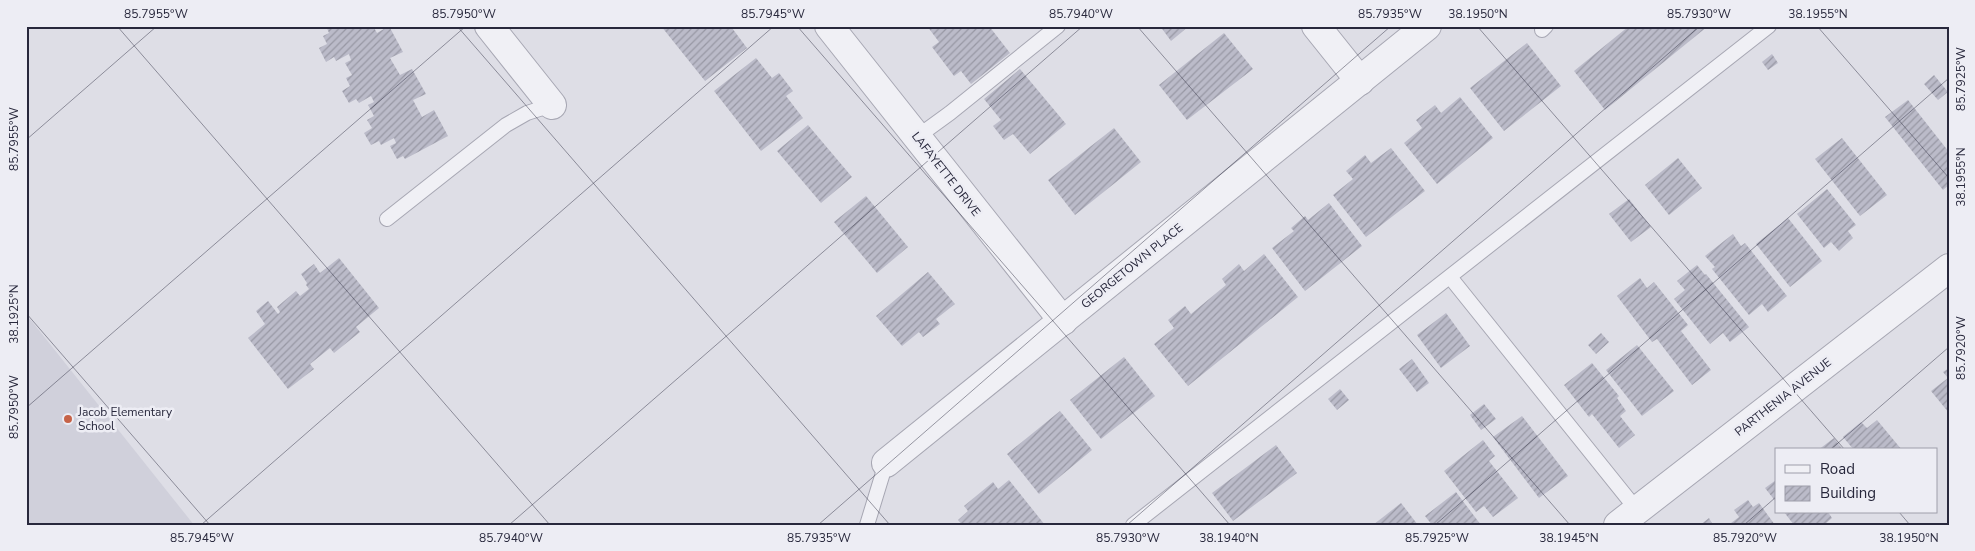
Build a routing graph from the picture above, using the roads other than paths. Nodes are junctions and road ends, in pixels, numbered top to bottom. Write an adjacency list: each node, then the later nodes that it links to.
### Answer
1 (489, 26): 8 (street)
2 (829, 26): 9 (street, LAFAYETTE DRIVE)
3 (1058, 26): 9 (lane)
4 (1316, 26): 7 (street)
5 (1427, 26): 7 (street, GEORGETOWN PLACE)
6 (1769, 26): 12 (lane)
7 (1360, 81): 13 (street, GEORGETOWN PLACE)
8 (552, 104): 10 (lane)
9 (917, 137): 13 (street, LAFAYETTE DRIVE)
10 (387, 219)
11 (1949, 268): 15 (street, PARTHENIA AVENUE)
12 (1450, 277): 15 (lane); 17 (lane)
13 (1063, 321): 14 (street, GEORGETOWN PLACE)
14 (886, 463): 16 (lane, GEORGETOWN PLACE)
15 (1628, 518)
16 (867, 525)
17 (1133, 525)

